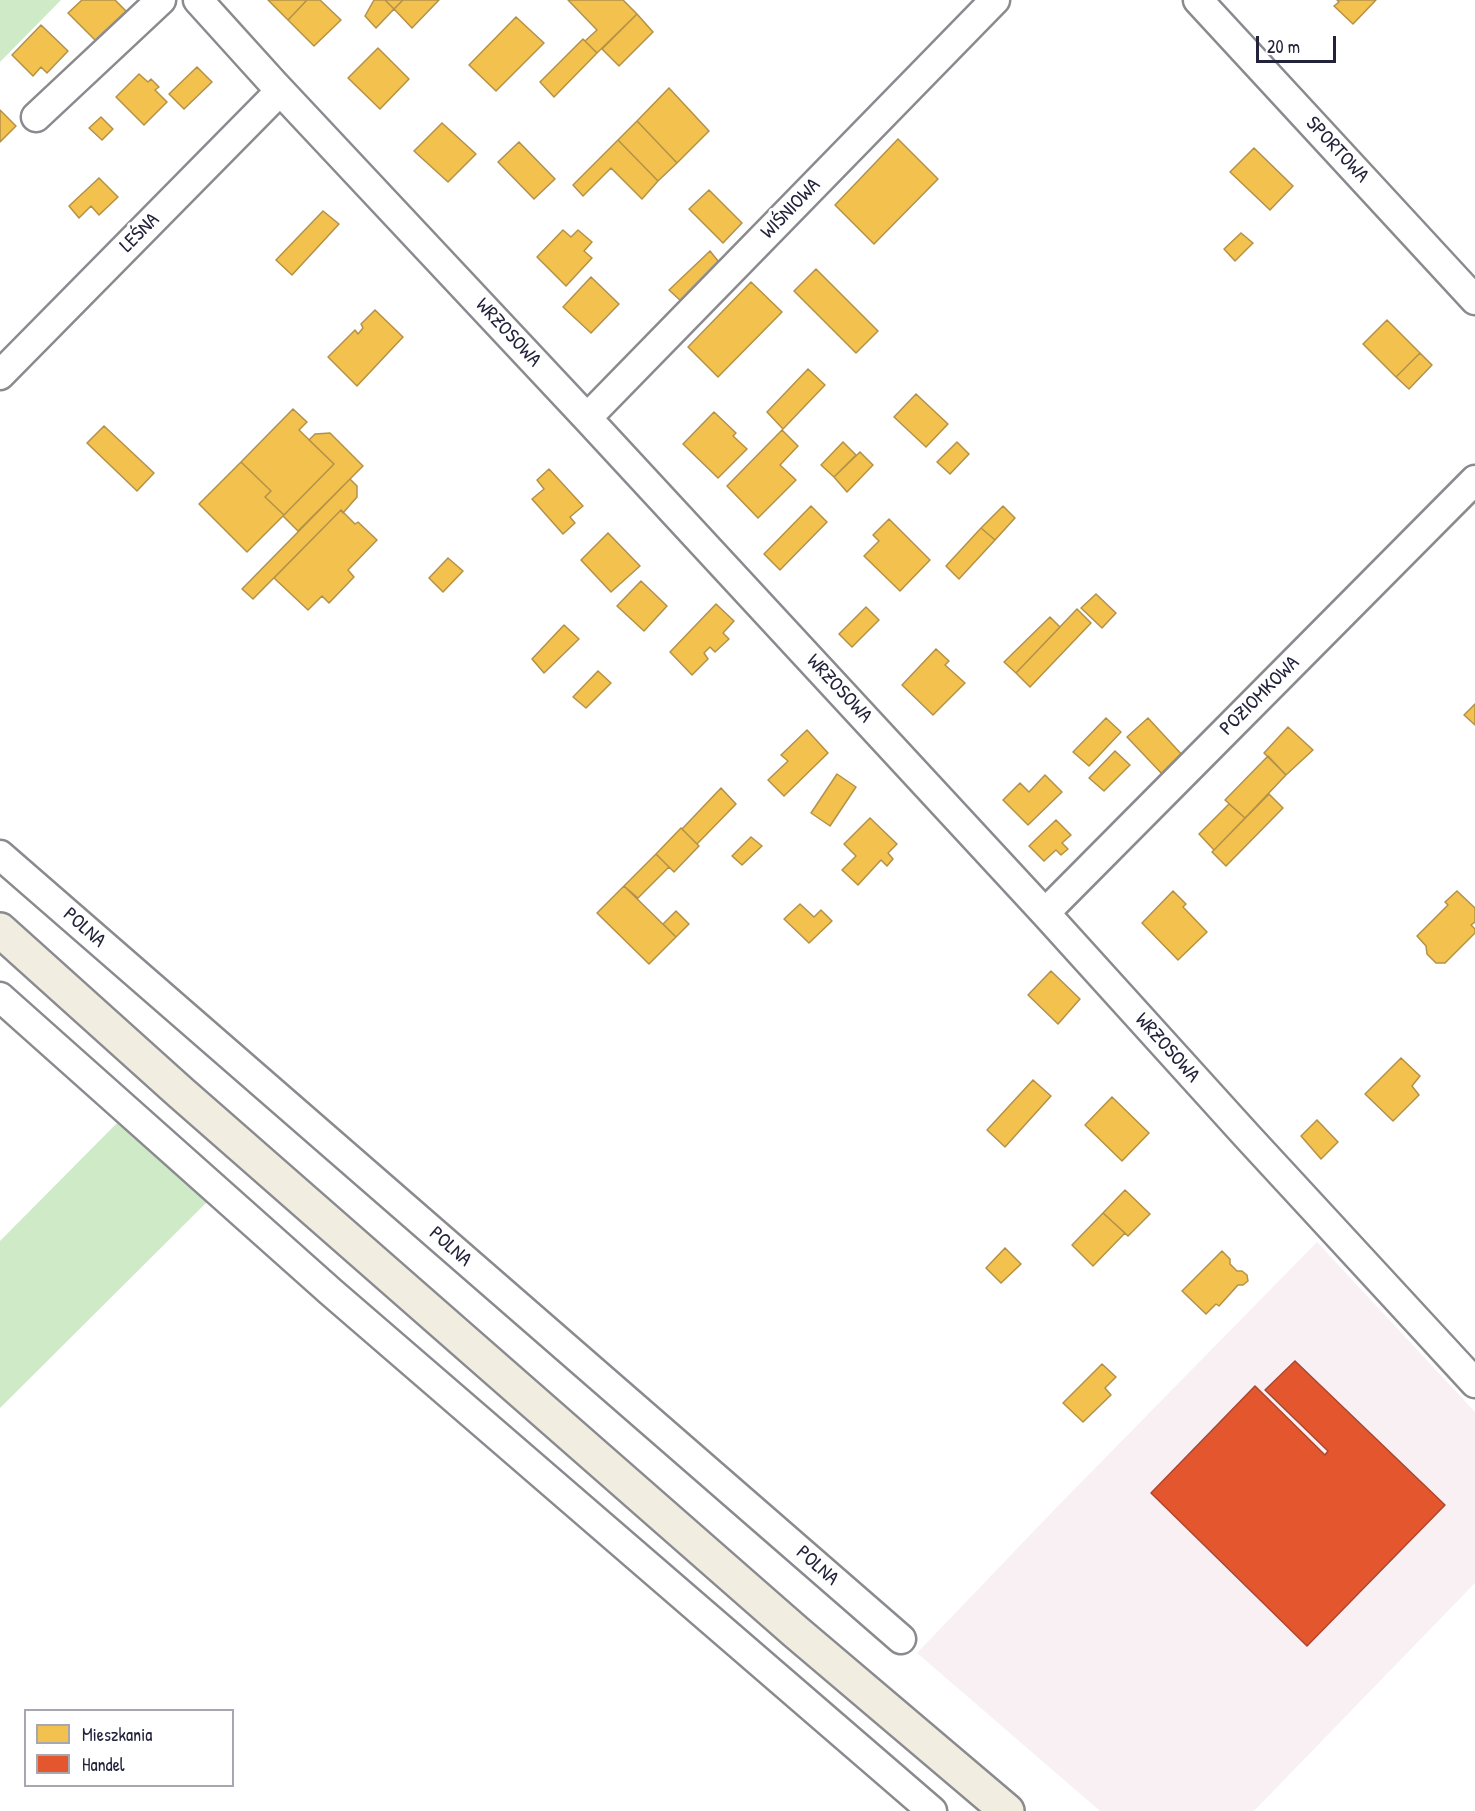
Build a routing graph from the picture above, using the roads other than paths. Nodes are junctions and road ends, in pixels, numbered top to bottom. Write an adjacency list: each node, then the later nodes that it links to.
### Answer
1 (161, 0): 6 (street)
2 (198, 0): 5 (street, WRZOSOWA)
3 (995, 0): 9 (street, WIŚNIOWA)
4 (1198, 0): 7 (street, SPORTOWA)
5 (280, 91): 8 (street, LEŚNA); 9 (street, WRZOSOWA)
6 (36, 117)
7 (1475, 300)
8 (0, 375)
9 (587, 418): 12 (street, WRZOSOWA)
10 (1475, 480): 12 (street, POZIOMKOWA)
11 (0, 855): 16 (street, POLNA)
12 (1045, 913): 15 (street, WRZOSOWA)
13 (0, 930): 18 (main road)
14 (0, 997): 17 (street)
15 (1475, 1383)
16 (901, 1639)
17 (932, 1811)
18 (1007, 1811)

